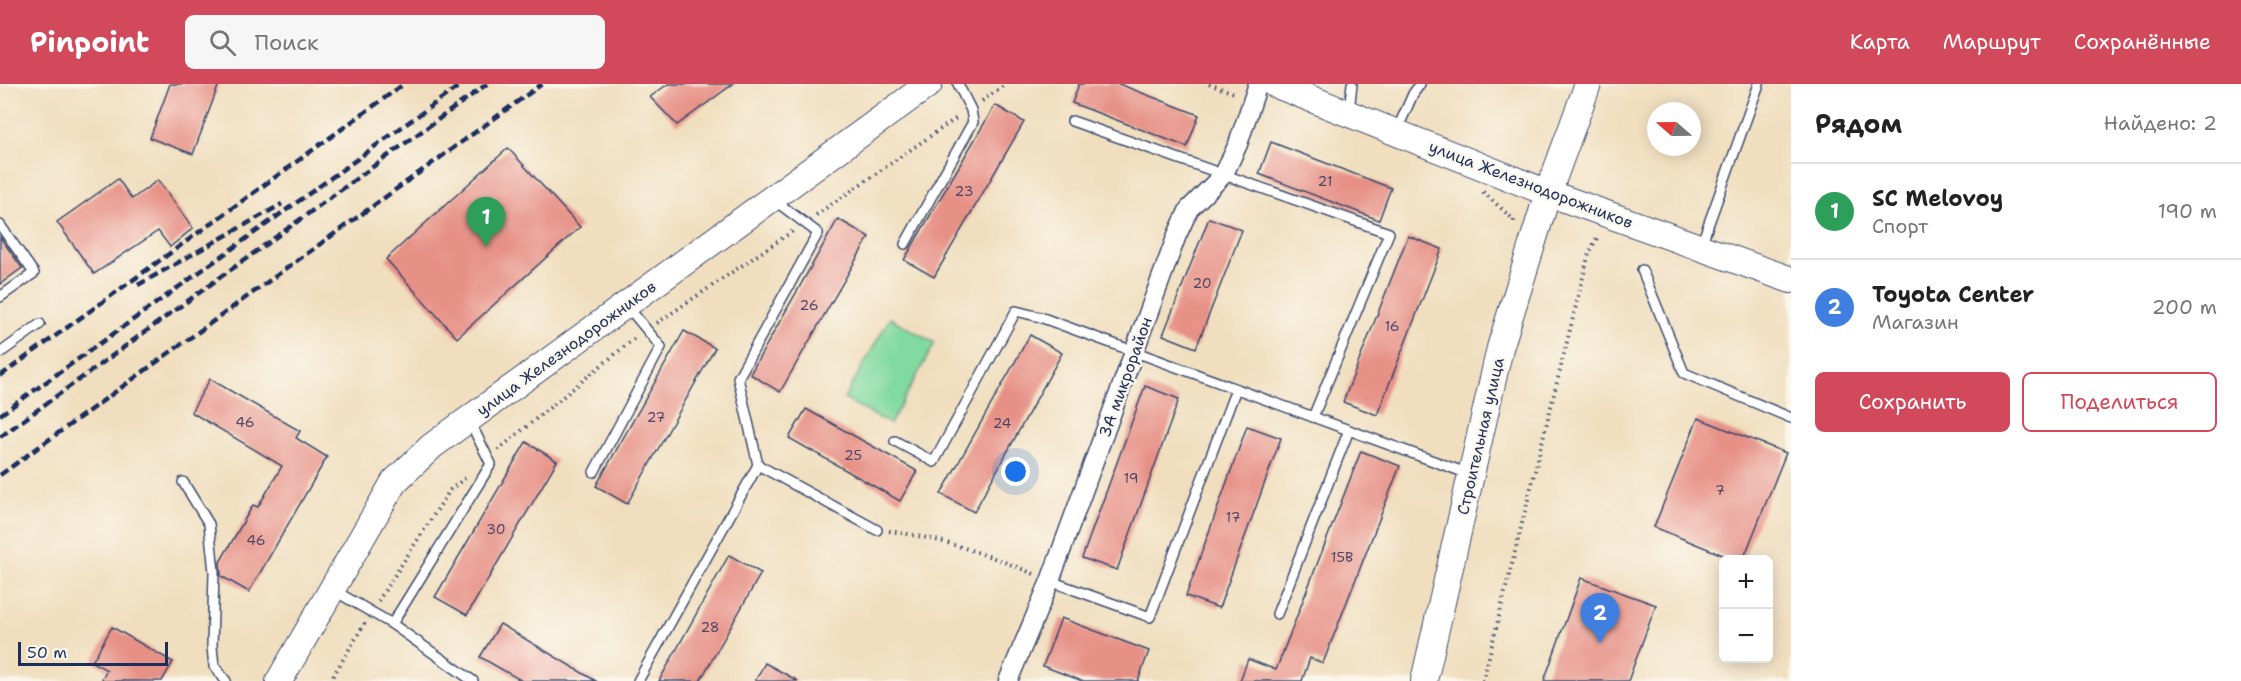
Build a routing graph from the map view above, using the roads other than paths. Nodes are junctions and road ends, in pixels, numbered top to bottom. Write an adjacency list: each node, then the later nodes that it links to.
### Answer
1 (929, 84): 14 (street, улица Железнодорожников)
2 (958, 84): 16 (lane)
3 (1258, 84): 12 (street, 3А микрорайон)
4 (1274, 84): 9 (street, улица Железнодорожников)
5 (1352, 84): 9 (lane)
6 (1420, 84): 11 (lane)
7 (1588, 84): 13 (street, Строительная улица)
8 (1759, 84): 17 (lane)
9 (1349, 114): 11 (street, улица Железнодорожников)
10 (1072, 121): 12 (lane)
11 (1396, 132): 13 (street, улица Железнодорожников)
12 (1224, 174): 23 (street, 3А микрорайон); 26 (lane)
13 (1548, 193): 17 (street, улица Железнодорожников); 33 (street, Строительная улица)
14 (772, 198): 21 (street, улица Железнодорожников); 31 (lane)
15 (0, 225): 20 (lane)
16 (905, 244)
17 (1700, 248): 19 (street, улица Железнодорожников)
18 (1642, 270): 27 (lane)
19 (1791, 280)
20 (0, 297)
21 (626, 304): 28 (street, улица Железнодорожников); 32 (lane)
22 (40, 324): 24 (lane)
23 (1134, 352): 25 (lane); 30 (lane); 36 (street, 3А микрорайон)
24 (0, 353)
25 (1236, 389): 26 (lane); 36 (lane)
26 (1313, 417): 29 (lane)
27 (1791, 418)
28 (469, 419): 37 (street, улица Железнодорожников); 39 (lane)
29 (1349, 430): 33 (lane); 38 (lane)
30 (895, 441)
31 (758, 465): 35 (lane); 43 (lane)
32 (594, 472)
33 (1472, 475): 45 (street, Строительная улица)
34 (183, 482): 40 (lane)
35 (877, 530)
36 (1050, 580): 44 (street, 3А микрорайон)
37 (332, 589): 39 (lane); 41 (street, улица Железнодорожников)
38 (1276, 614)
39 (392, 624): 42 (lane)
40 (226, 681)
41 (279, 681)
42 (473, 681)
43 (638, 681)
44 (1008, 681)
45 (1424, 681)

